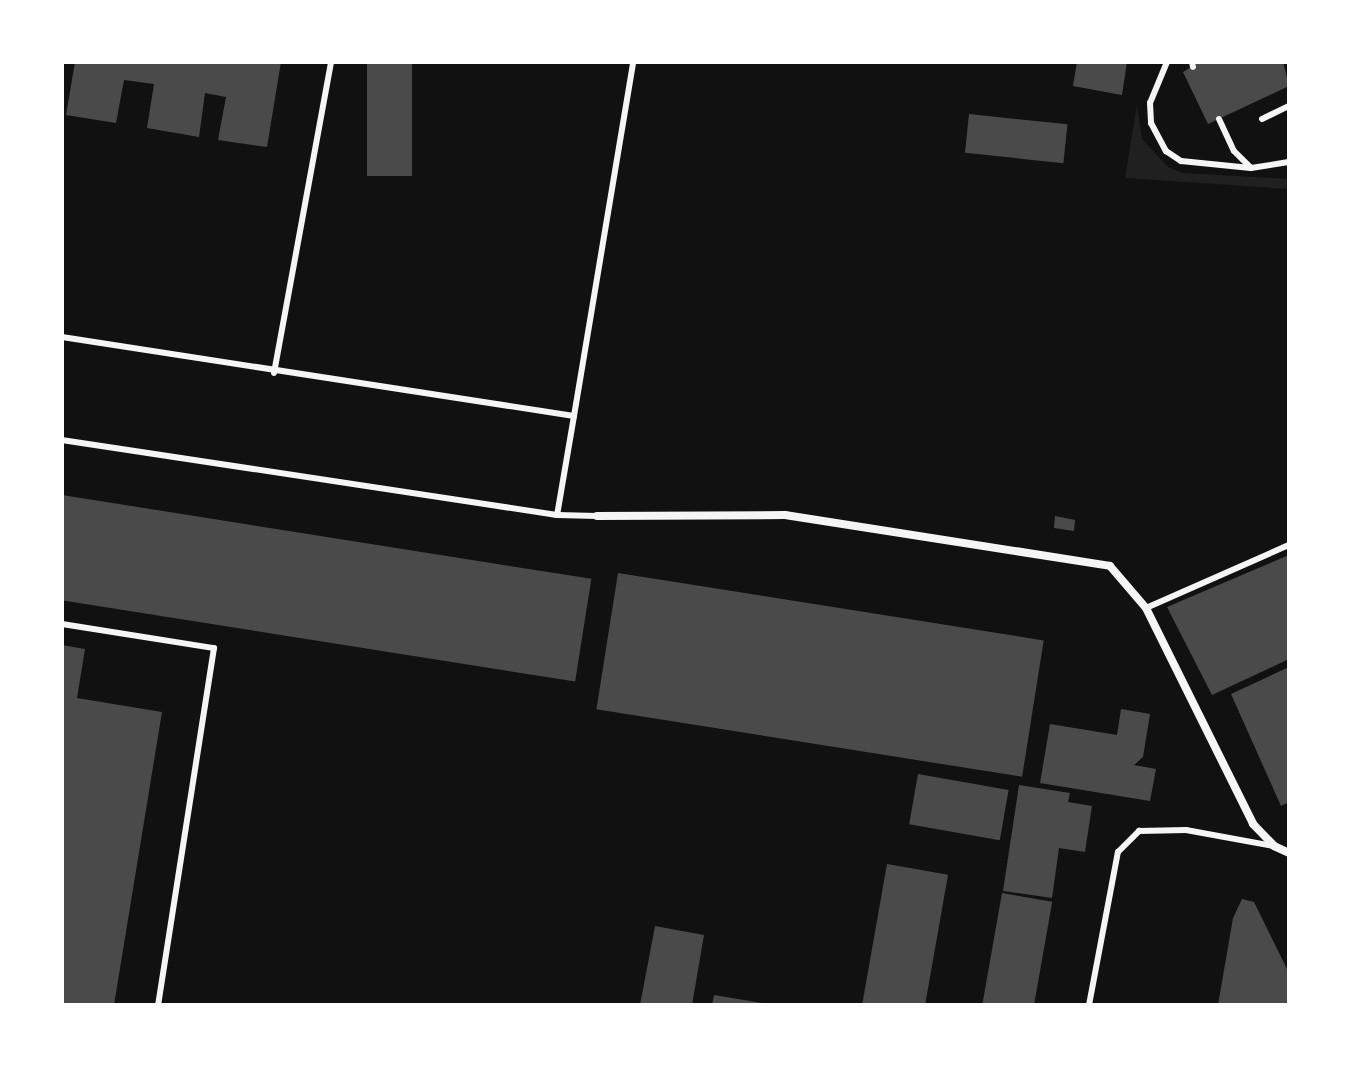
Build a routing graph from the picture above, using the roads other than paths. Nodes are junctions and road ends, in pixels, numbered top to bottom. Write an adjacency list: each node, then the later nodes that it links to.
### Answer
1 (331, 62): 10 (lane)
2 (633, 62): 11 (lane)
3 (1167, 62): 8 (lane)
4 (1289, 106): 6 (lane)
5 (1219, 119): 8 (lane)
6 (1262, 119)
7 (1289, 162): 8 (lane)
8 (1251, 168)
9 (62, 337): 10 (lane)
10 (274, 373): 11 (lane)
11 (574, 416): 13 (lane)
12 (62, 440): 13 (lane)
13 (557, 515): 14 (lane)
14 (597, 516): 16 (street)
15 (1289, 545): 16 (lane)
16 (1146, 608): 18 (street)
17 (62, 624): 20 (lane)
18 (1274, 846): 19 (street); 21 (lane)
19 (1289, 853)
20 (158, 1005)
21 (1089, 1005)

